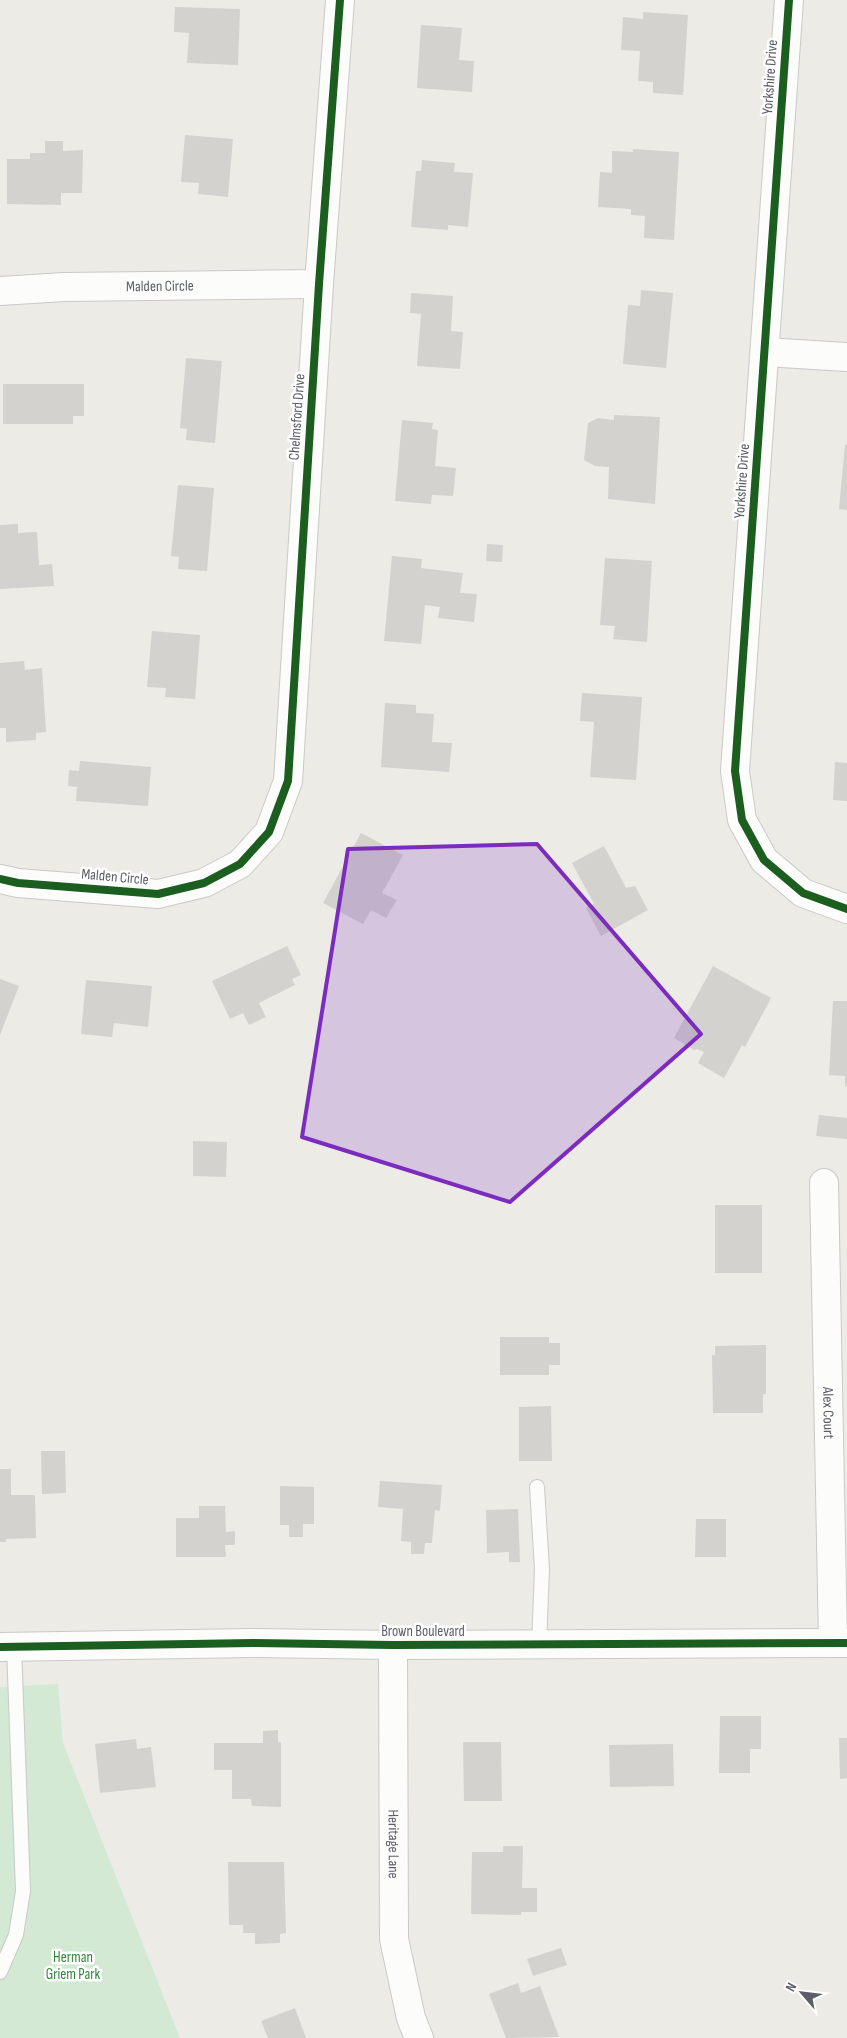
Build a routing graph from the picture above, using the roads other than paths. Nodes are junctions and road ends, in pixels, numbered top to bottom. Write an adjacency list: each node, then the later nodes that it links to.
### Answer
1 (340, 0): 3 (street, Chelmsford Drive)
2 (789, 0): 5 (street, Yorkshire Drive)
3 (319, 284): 4 (street, Malden Circle); 7 (street, Chelmsford Drive)
4 (0, 291)
5 (765, 352): 6 (street); 9 (street, Yorkshire Drive)
6 (847, 357)
7 (269, 832): 8 (street, Malden Circle)
8 (0, 879)
9 (847, 908)
10 (824, 1183): 12 (street, Alex Court)
11 (536, 1487): 13 (lane)
12 (840, 1643): 13 (street, Brown Boulevard)
13 (540, 1645): 14 (street, Brown Boulevard)
14 (393, 1646): 15 (street, Brown Boulevard); 17 (street, Heritage Lane)
15 (7, 1647): 16 (lane)
16 (0, 1972)
17 (419, 2038)

